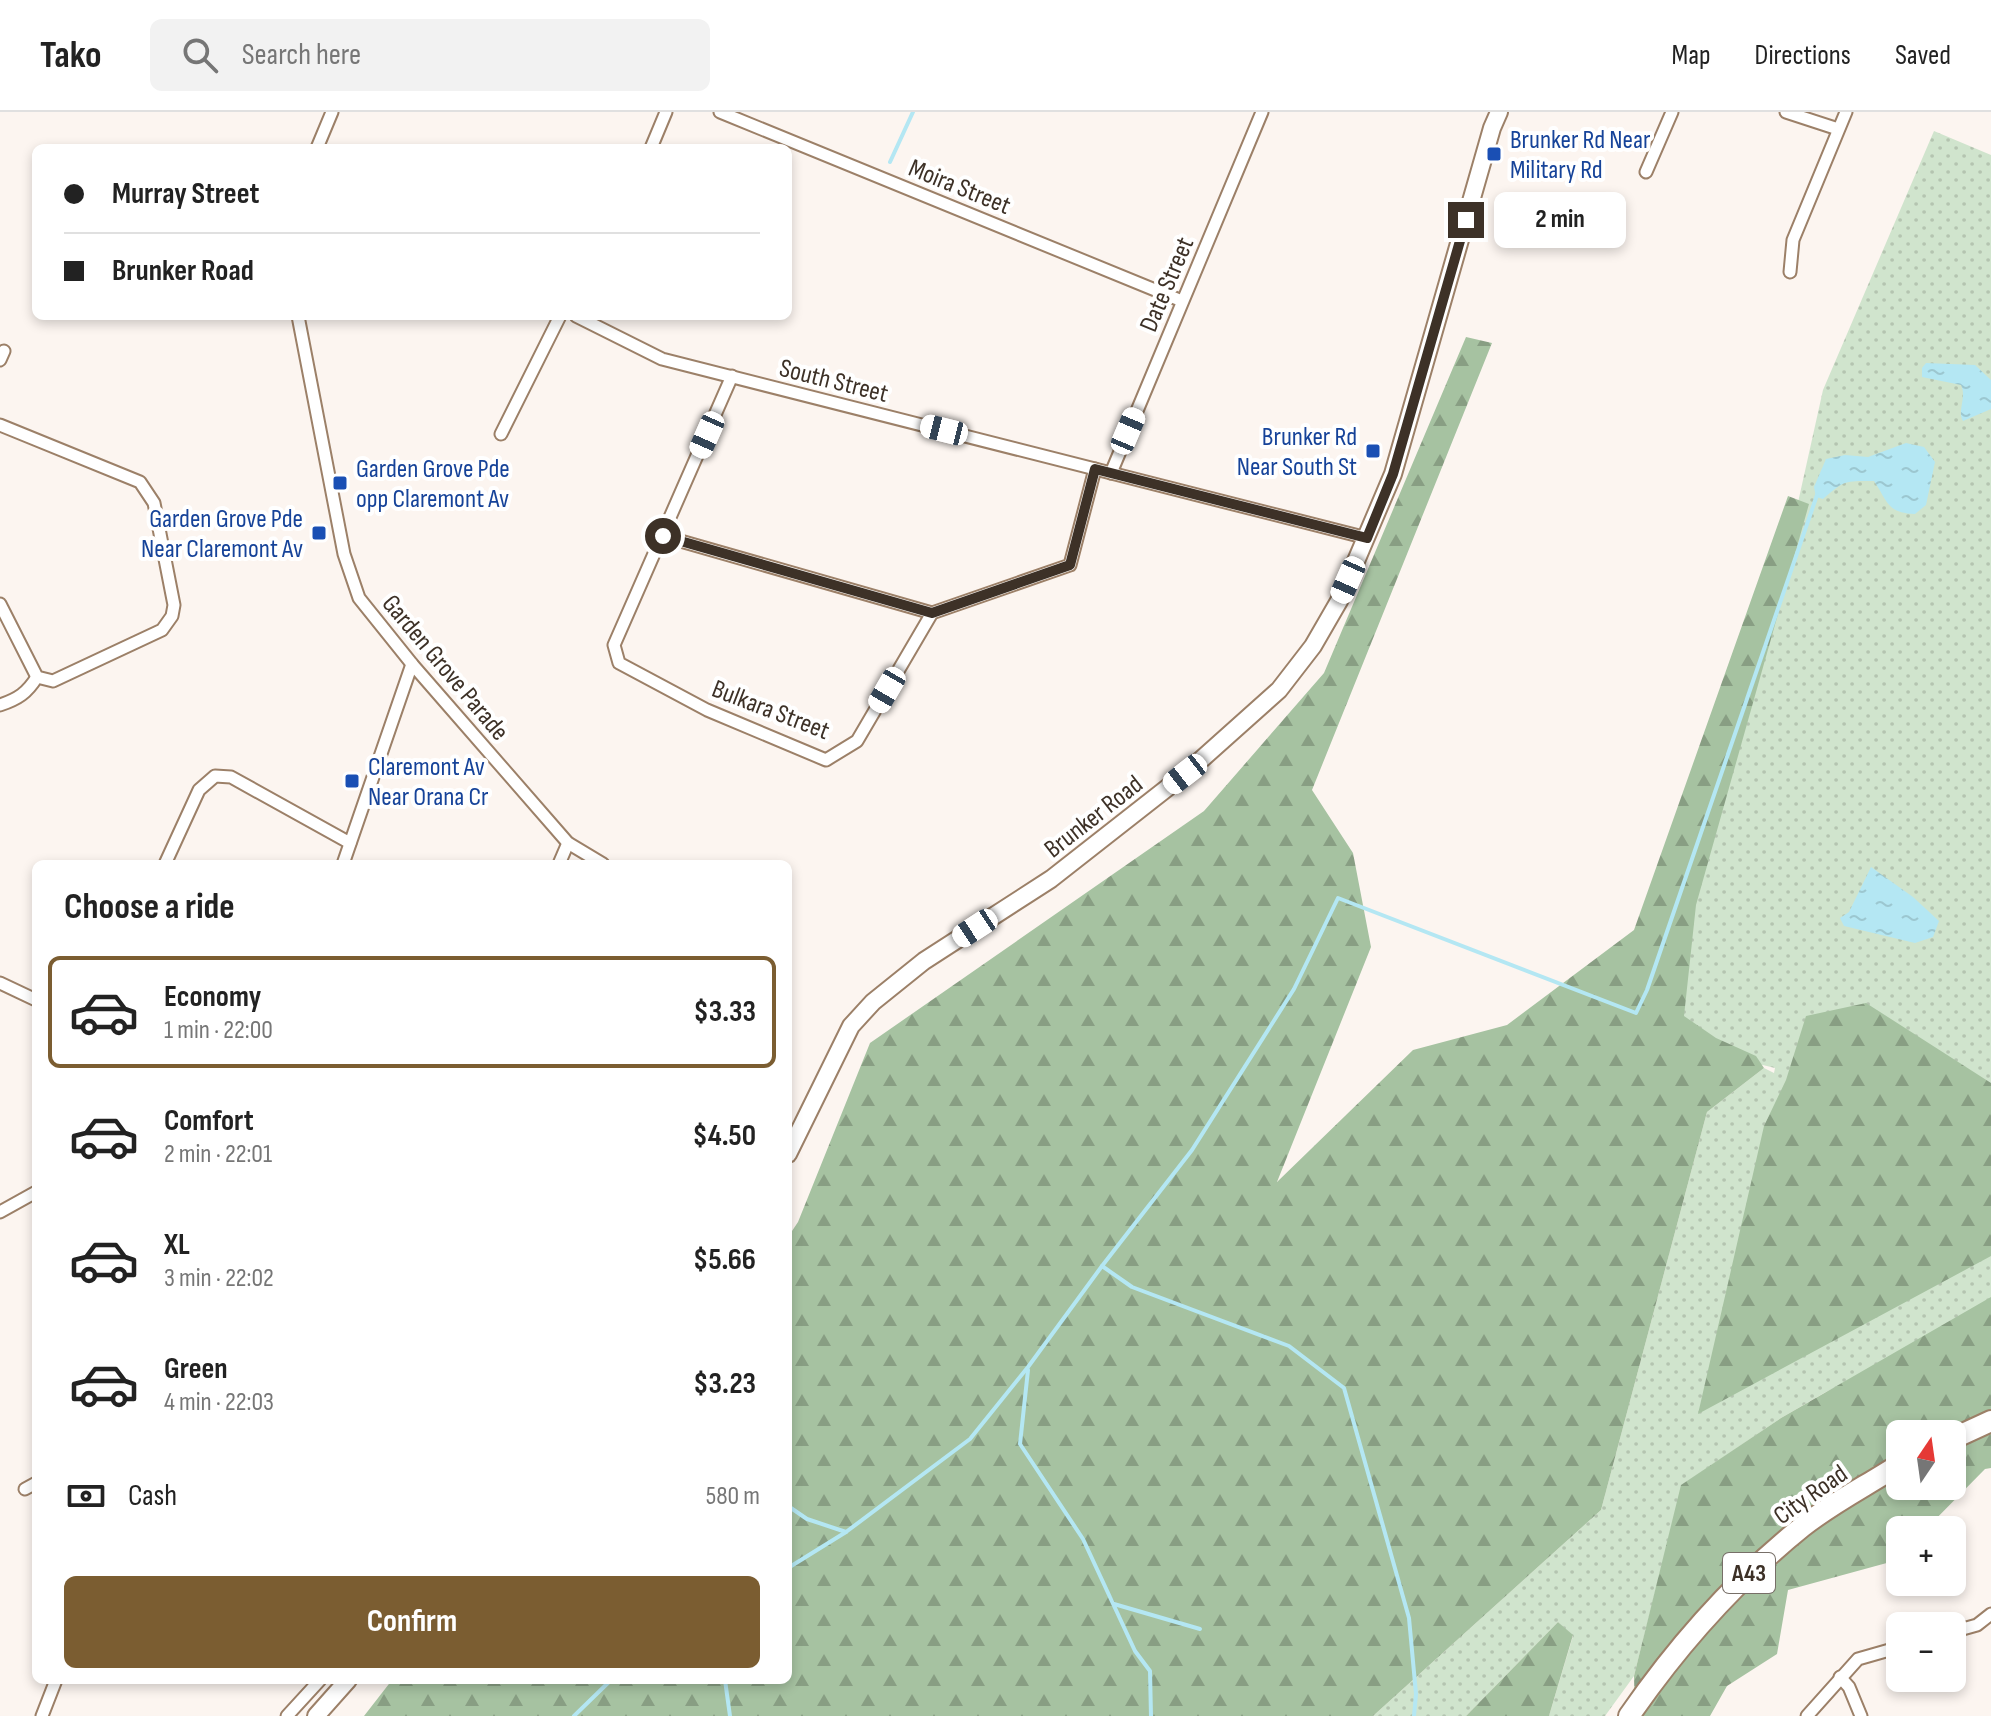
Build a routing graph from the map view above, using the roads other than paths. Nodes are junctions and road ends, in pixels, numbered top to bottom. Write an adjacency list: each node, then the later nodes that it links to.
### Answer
1 (332, 112): 10 (street)
2 (666, 112): 11 (street)
3 (720, 112): 14 (street, Moira Street)
4 (1262, 112): 14 (street, Date Street)
5 (1499, 112): 24 (main road, Brunker Road)
6 (1672, 112): 12 (street)
7 (1786, 112): 9 (street)
8 (1846, 112): 9 (street)
9 (1838, 129): 13 (street)
10 (319, 144)
11 (653, 144)
12 (1646, 172)
13 (1790, 272)
14 (1182, 301): 22 (street, Date Street)
15 (299, 320): 27 (street, Garden Grove Parade)
16 (558, 320): 20 (street)
17 (584, 320): 18 (street, South Street)
18 (732, 376): 21 (street, South Street); 23 (street)
19 (0, 425): 28 (street)
20 (501, 434)
21 (1095, 469): 22 (street, South Street); 26 (street)
22 (1111, 473): 24 (street, South Street)
23 (663, 536): 26 (street); 26 (street, Bulkara Street)
24 (1367, 538): 38 (main road, Brunker Road)
25 (0, 604): 28 (street)
26 (932, 613)
27 (412, 664): 30 (street); 31 (street, Garden Grove Parade)
28 (37, 677): 29 (street)
29 (0, 705)
30 (350, 843): 32 (street); 33 (street)
31 (568, 843): 34 (street); 35 (street, Garden Grove Parade)
32 (167, 860)
33 (344, 860)
34 (561, 860)
35 (596, 860)
36 (0, 983): 37 (street)
37 (32, 998)
38 (792, 1146)
39 (32, 1194): 40 (street)
40 (0, 1212)
41 (1991, 1421): 42 (highway)
42 (1966, 1433)
43 (1886, 1473): 54 (highway, City Road / A43)
44 (1991, 1614): 45 (street)
45 (1966, 1628)
46 (1886, 1651): 47 (street)
47 (1840, 1677): 55 (street); 56 (street)
48 (54, 1684): 51 (street)
49 (316, 1684): 52 (street)
50 (344, 1684): 53 (main road)
51 (42, 1716)
52 (287, 1716)
53 (316, 1716)
54 (1629, 1716)
55 (1807, 1716)
56 (1861, 1716)

